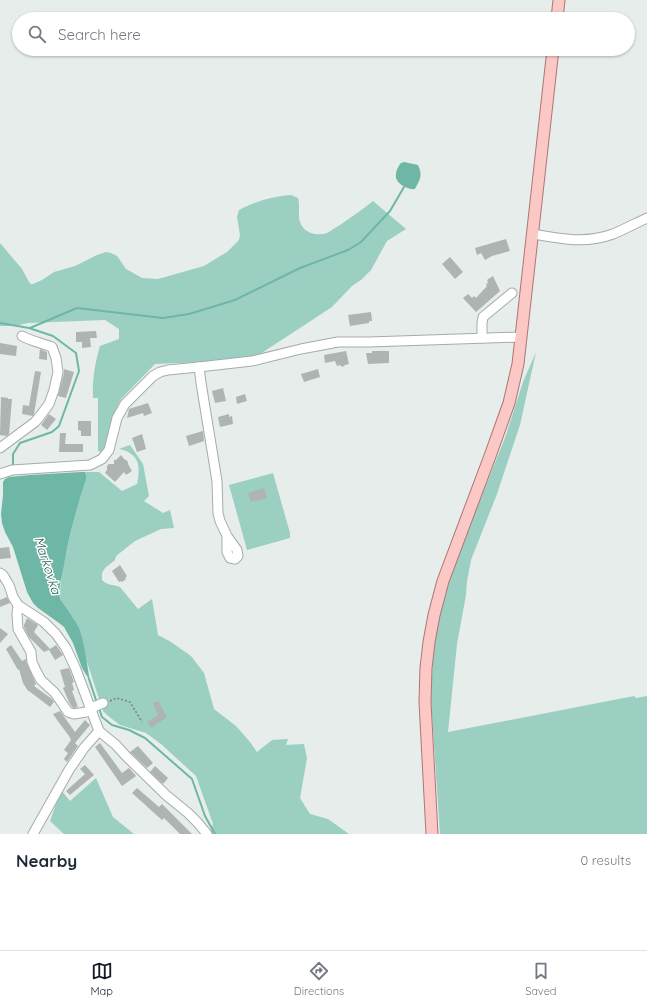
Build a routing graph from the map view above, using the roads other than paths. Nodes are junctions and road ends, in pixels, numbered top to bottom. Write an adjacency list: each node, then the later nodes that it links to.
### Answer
1 (559, 0): 2 (main road)
2 (558, 12)
3 (552, 56): 5 (main road)
4 (647, 218): 5 (street)
5 (533, 234): 8 (main road)
6 (512, 293): 9 (street)
7 (22, 336): 11 (street)
8 (521, 337): 9 (street); 20 (main road)
9 (482, 338): 10 (street)
10 (199, 367): 12 (street); 13 (street)
11 (0, 448)
12 (0, 474)
13 (227, 536)
14 (0, 573): 15 (street)
15 (18, 605): 16 (street); 16 (street)
16 (95, 707): 17 (street)
17 (100, 731): 18 (street); 19 (street)
18 (33, 834)
19 (207, 834)
20 (432, 834)

